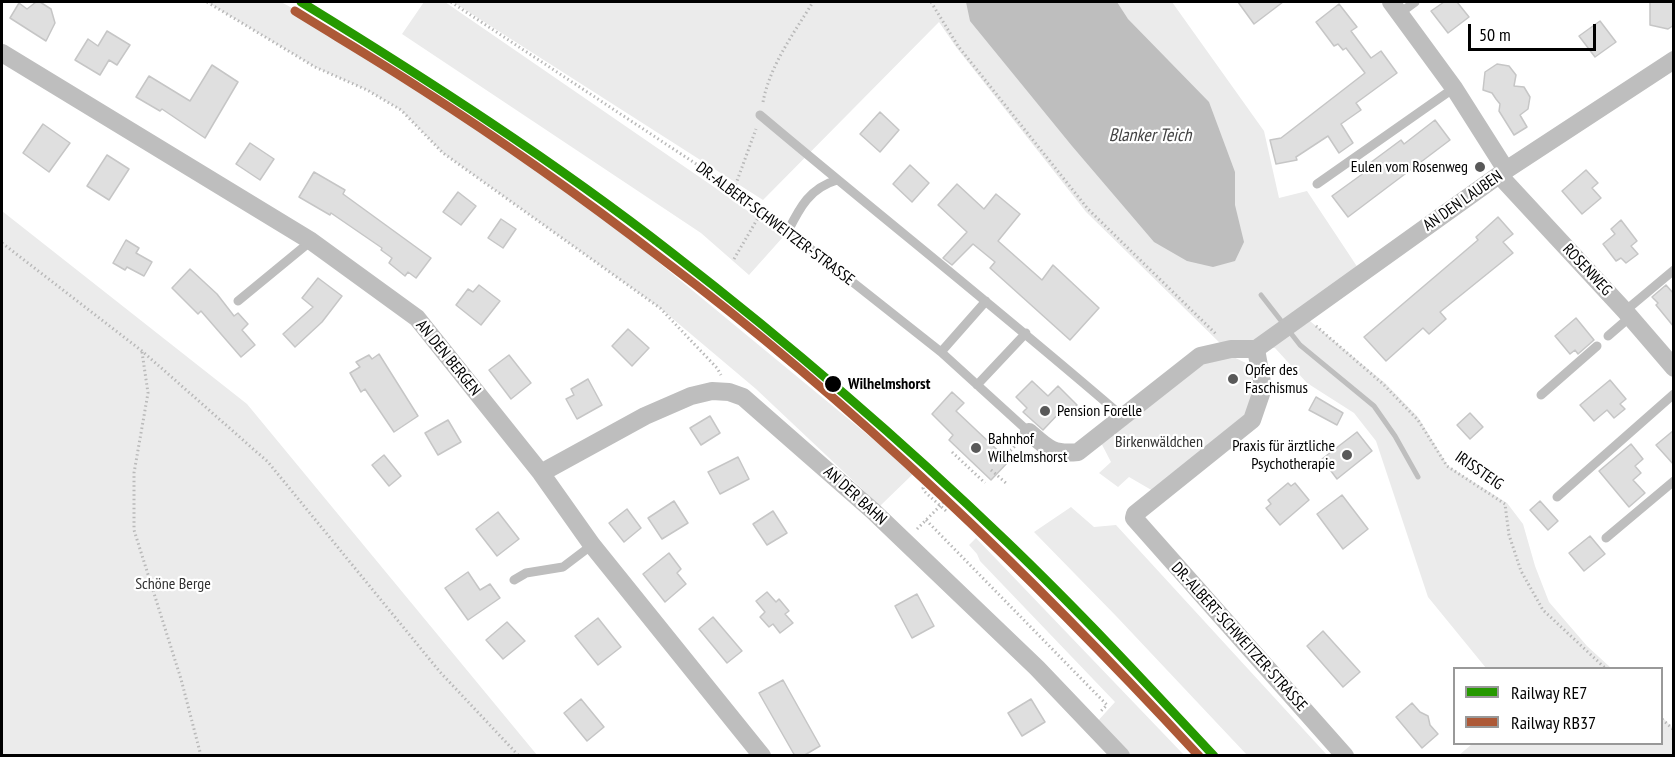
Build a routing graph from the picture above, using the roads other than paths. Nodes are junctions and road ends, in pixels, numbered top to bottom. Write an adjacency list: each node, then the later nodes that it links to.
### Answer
1 (1415, 2): 2 (lane)
2 (1395, 7): 5 (street, ROSENWEG)
3 (2, 53): 10 (street, AN DEN BERGEN)
4 (1674, 60): 7 (street, AN DEN LAUBEN)
5 (1454, 88): 7 (street, ROSENWEG); 9 (lane)
6 (760, 115): 8 (lane)
7 (1502, 172): 14 (street, ROSENWEG); 17 (street, AN DEN LAUBEN)
8 (837, 180): 13 (lane); 19 (lane, DR.-ALBERT-SCHWEITZER-STRASSE)
9 (1317, 184)
10 (311, 241): 12 (lane); 26 (street, AN DEN BERGEN)
11 (1674, 270): 14 (lane)
12 (238, 301)
13 (986, 301): 15 (lane); 19 (lane)
14 (1628, 314): 16 (lane); 20 (street, ROSENWEG)
15 (1026, 333): 21 (lane); 24 (lane)
16 (1608, 336)
17 (1263, 345): 24 (street); 34 (street, DR.-ALBERT-SCHWEITZER-STRASSE)
18 (1597, 346): 23 (lane)
19 (941, 352): 21 (lane, DR.-ALBERT-SCHWEITZER-STRASSE)
20 (1674, 368)
21 (977, 385): 25 (lane, DR.-ALBERT-SCHWEITZER-STRASSE)
22 (1674, 394): 28 (lane)
23 (1541, 395)
24 (1122, 417): 25 (street, DR.-ALBERT-SCHWEITZER-STRASSE)
25 (1029, 432)
26 (541, 473): 30 (street, AN DEN BERGEN); 33 (street, AN DER BAHN)
27 (1674, 482): 29 (lane)
28 (1557, 497)
29 (1606, 538)
30 (592, 545): 31 (lane); 32 (street, AN DEN BERGEN)
31 (514, 580)
32 (762, 756)
33 (1120, 756)
34 (1345, 756)

